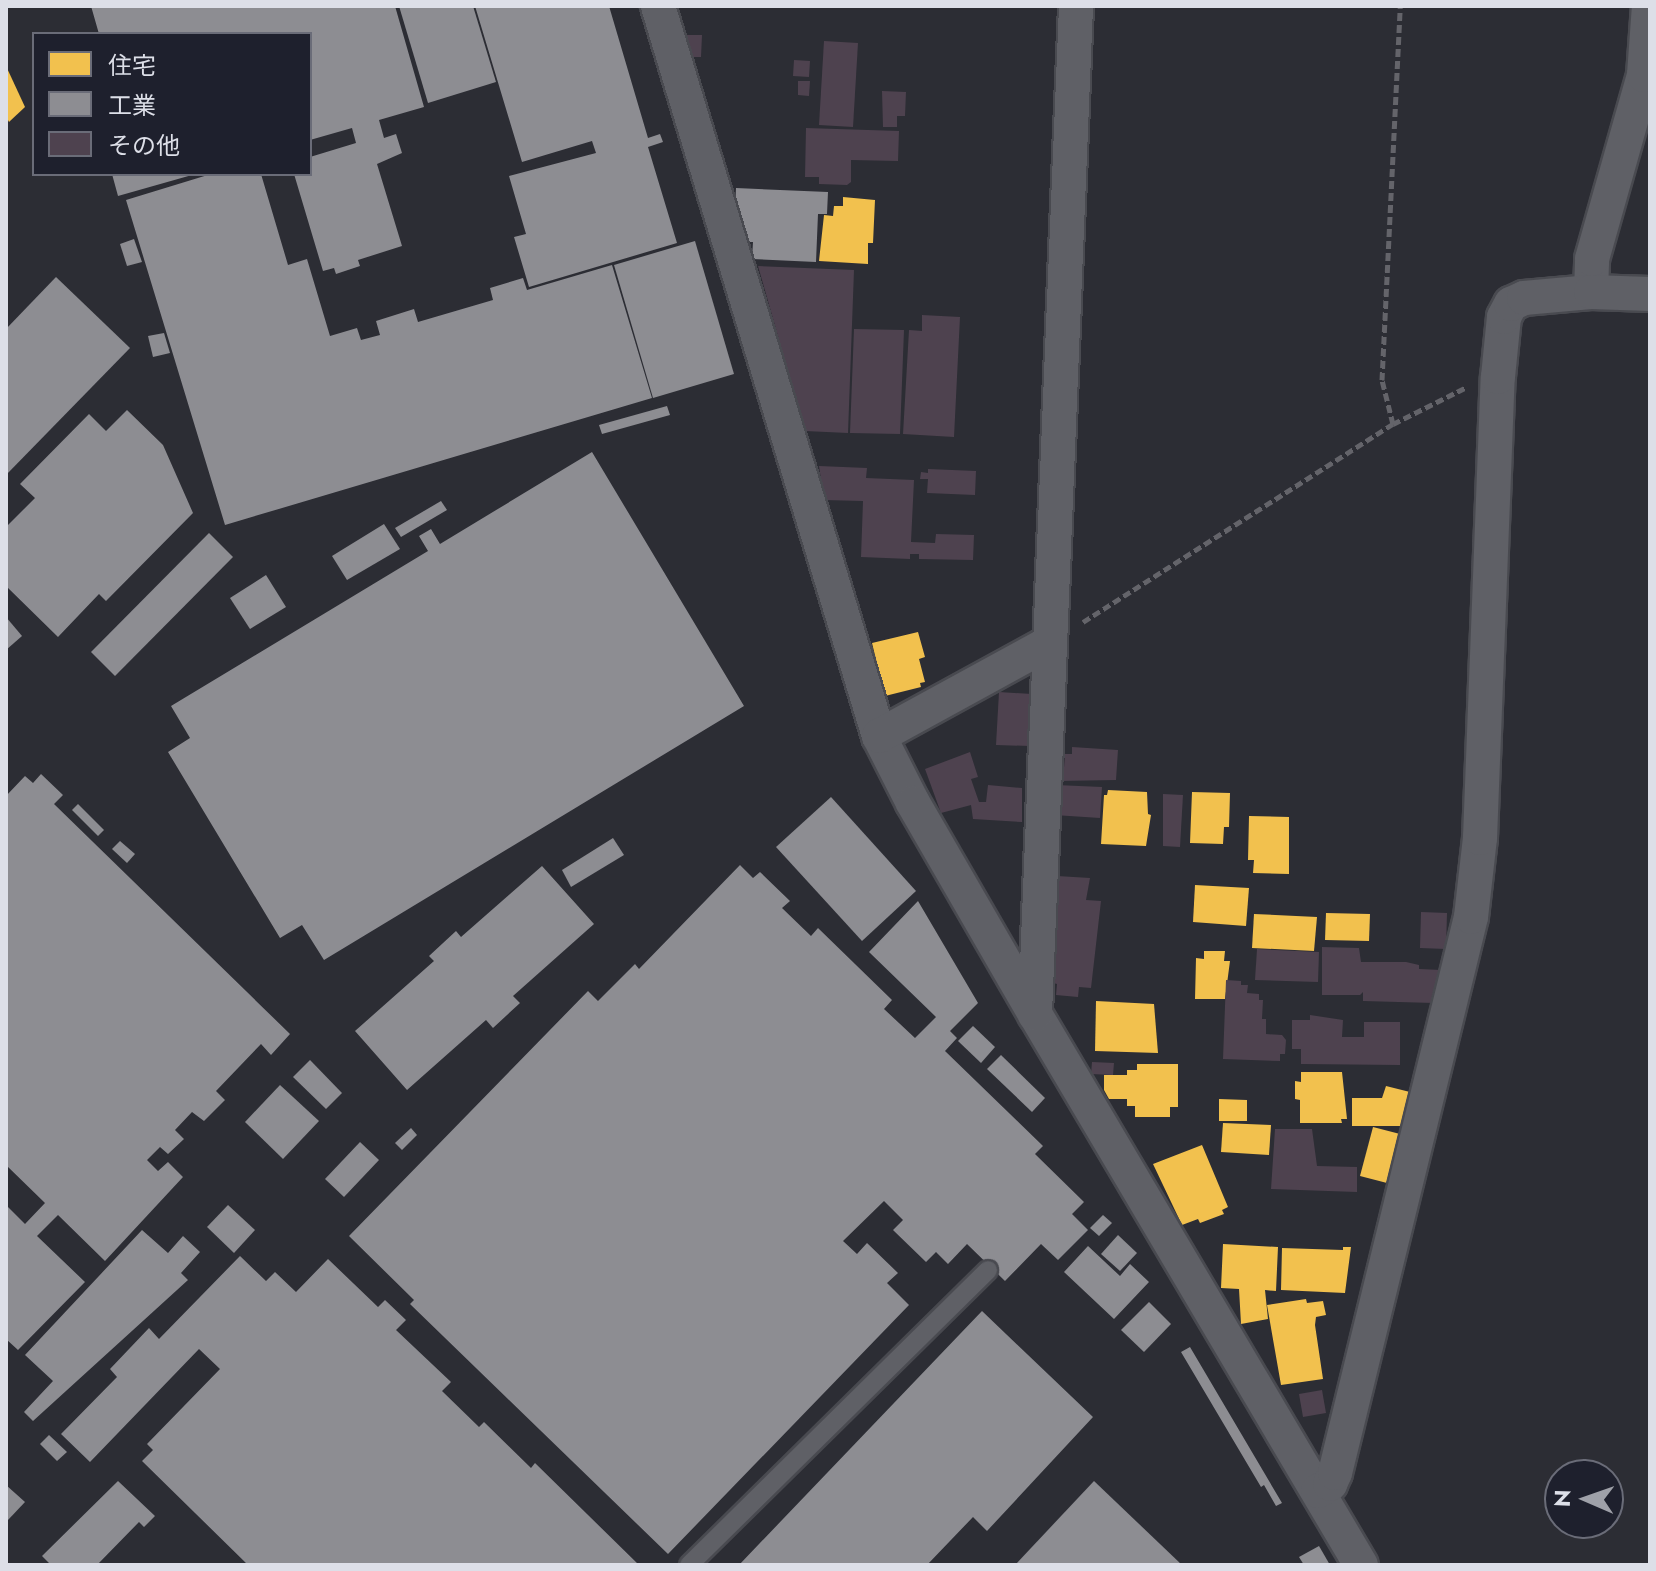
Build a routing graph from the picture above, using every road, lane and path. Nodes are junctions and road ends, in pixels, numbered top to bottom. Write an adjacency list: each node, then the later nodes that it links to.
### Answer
1 (658, 6): 10 (street)
2 (1076, 6): 9 (street)
3 (1400, 6): 8 (path)
4 (1649, 6): 5 (street)
5 (1591, 292): 6 (street); 7 (street)
6 (1650, 294)
7 (1498, 377): 8 (path); 13 (street)
8 (1393, 424): 9 (path)
9 (1049, 643): 10 (street); 11 (street)
10 (879, 736): 11 (street)
11 (1035, 1014): 13 (street)
12 (988, 1270): 14 (lane)
13 (1318, 1491): 15 (street)
14 (689, 1565)
15 (1361, 1565)

